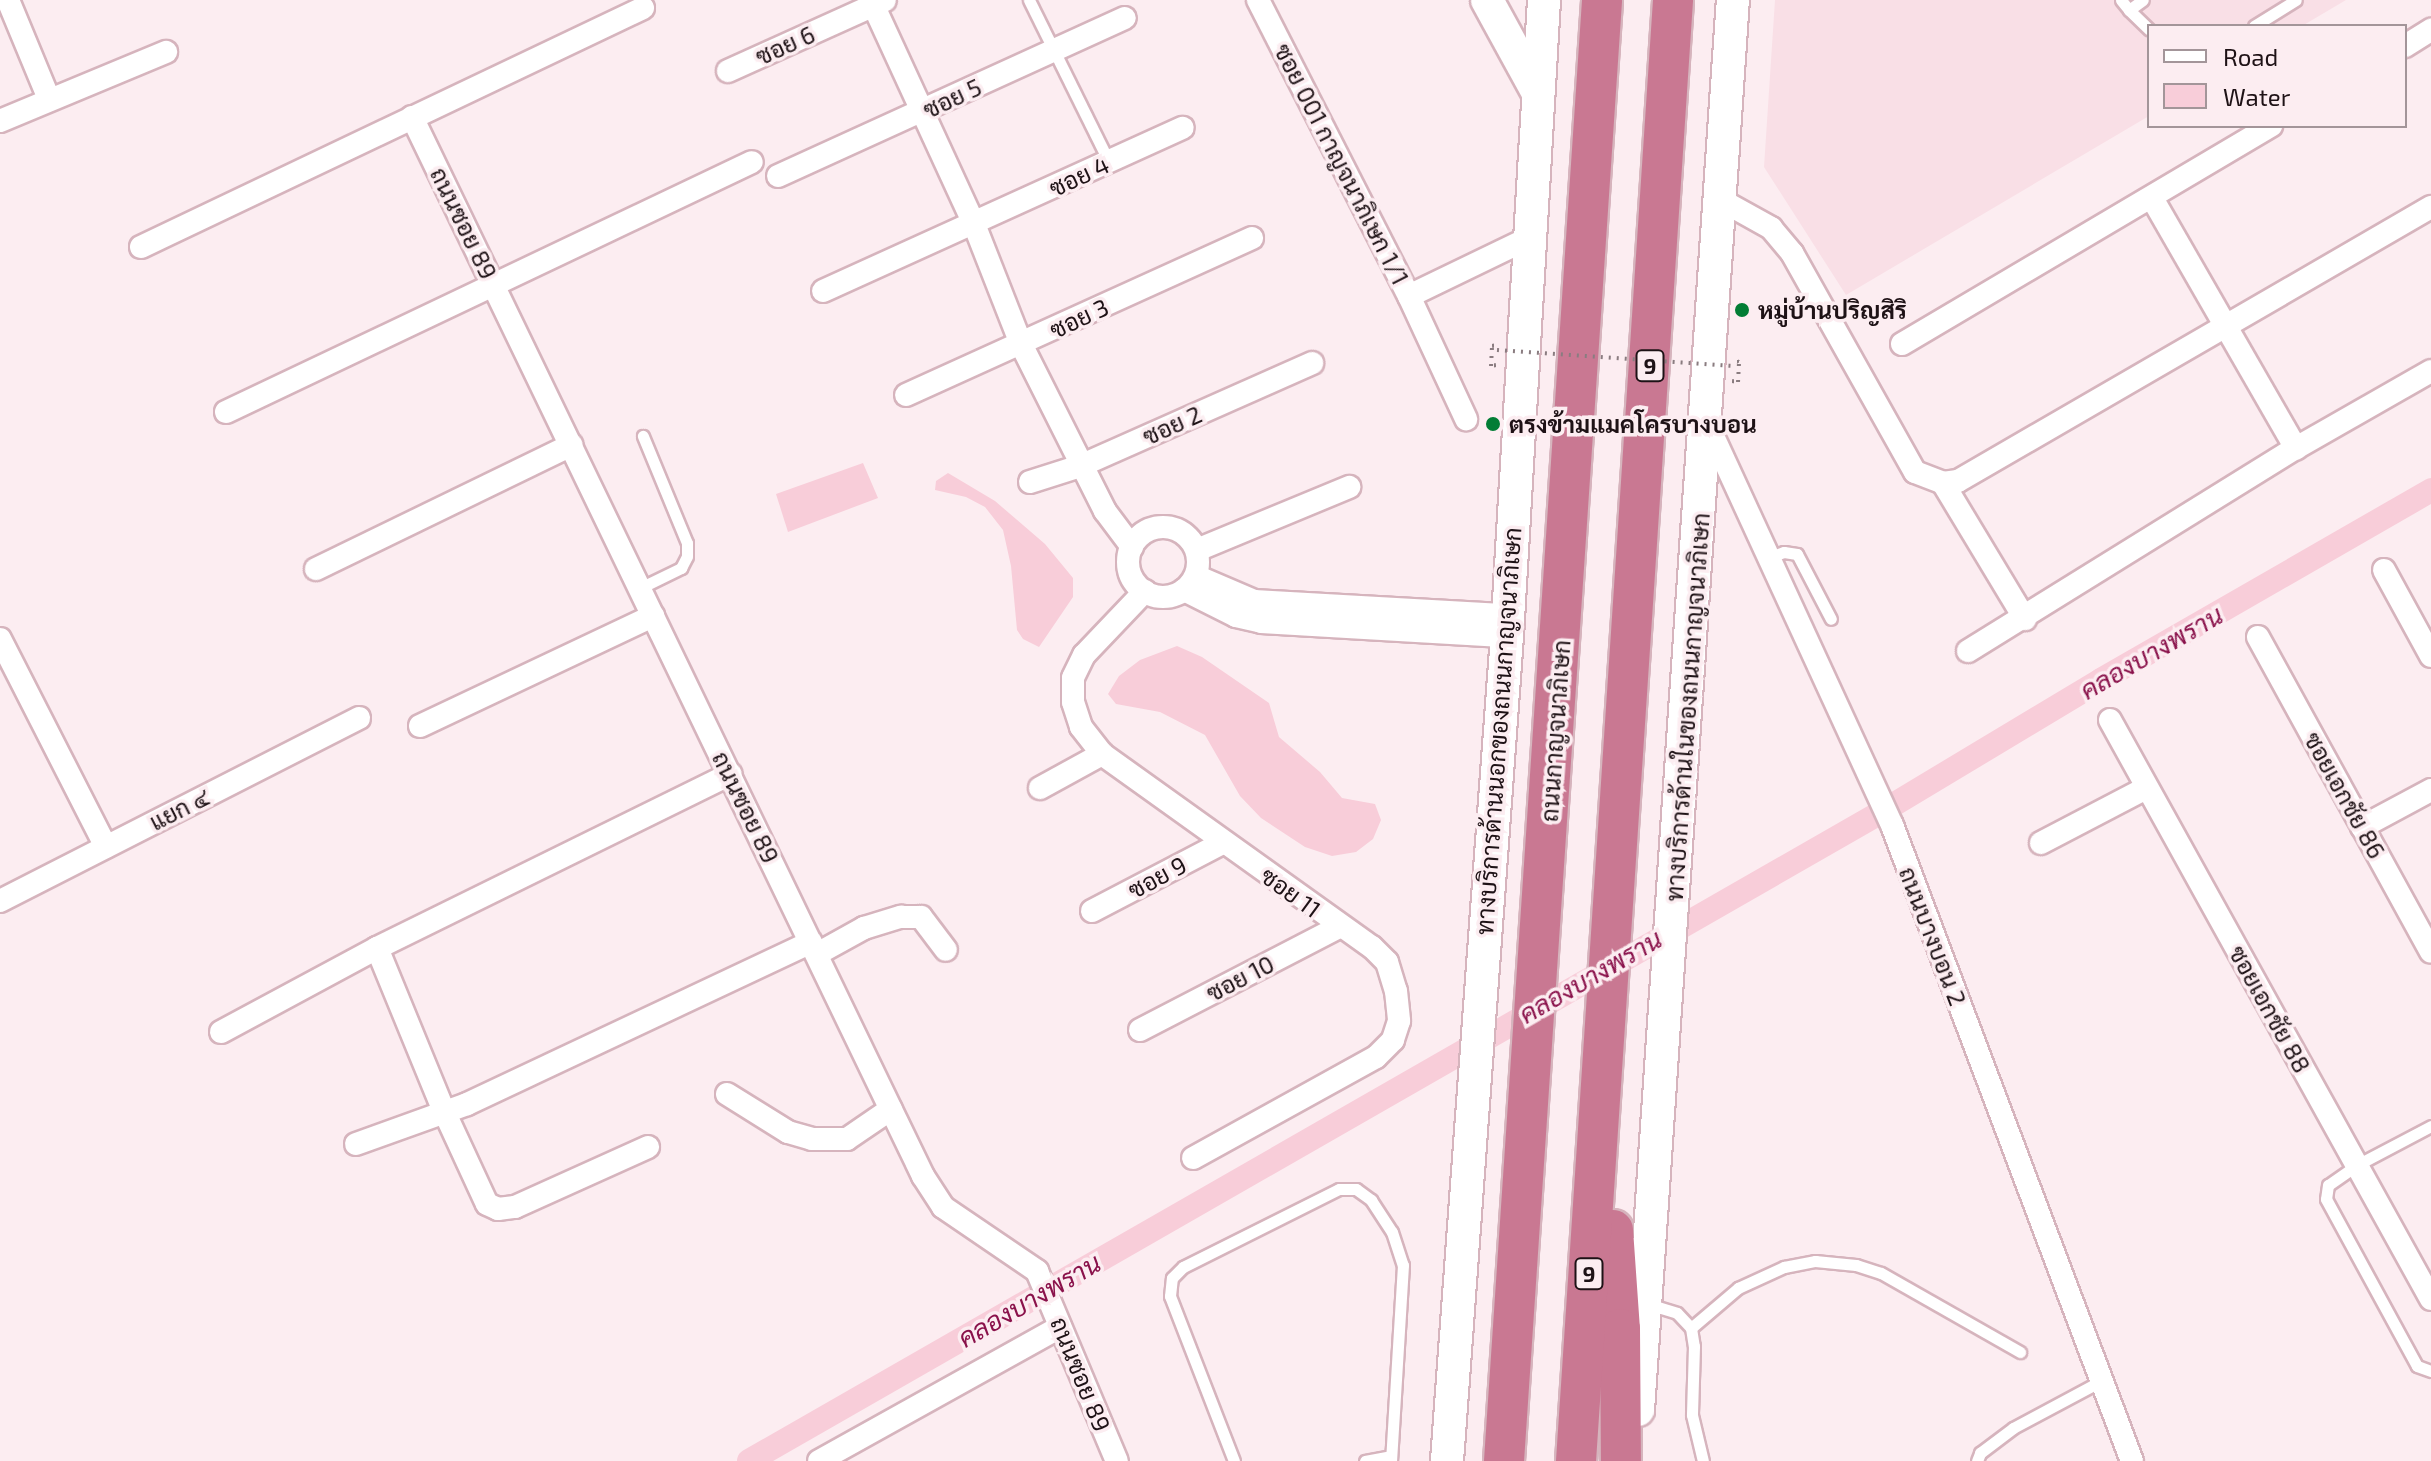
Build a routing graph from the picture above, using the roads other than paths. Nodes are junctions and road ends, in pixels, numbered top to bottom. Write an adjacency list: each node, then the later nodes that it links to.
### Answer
1 (8, 0): 24 (street)
2 (1029, 0): 20 (lane)
3 (1258, 0): 42 (street, ซอย 001 กาญจนาภิเษก 1/1)
4 (1487, 0): 23 (main road)
5 (1544, 0): 23 (main road, ทางบริการด้านนอกของถนนกาญจนาภิเษก)
6 (1602, 0): 118 (highway, ถนนกาญจนาภิเษก)
7 (1673, 0): 96 (highway, 9)
8 (1733, 0): 34 (main road, ทางบริการด้านในของถนนกาญจนาภิเษก)
9 (2121, 0): 14 (lane)
10 (2143, 0): 14 (lane)
11 (2296, 0): 16 (lane)
12 (877, 2): 22 (street, ซอย 6); 25 (street)
13 (643, 8): 26 (street)
14 (2129, 10): 17 (lane)
15 (1125, 18): 20 (street, ซอย 5)
16 (2257, 24)
17 (2147, 27)
18 (2431, 30): 19 (street)
19 (2407, 45)
20 (1053, 50): 25 (street, ซอย 5); 31 (lane)
21 (166, 52): 24 (street)
22 (728, 71)
23 (1538, 93): 38 (main road, ทางบริการด้านนอกของถนนกาญจนาภิเษก)
24 (49, 99): 27 (street)
25 (924, 112): 32 (street, ซอย 5); 36 (street)
26 (412, 117): 39 (street); 40 (street, ถนนซอย 89)
27 (0, 121)
28 (1183, 128): 31 (street, ซอย 4)
29 (2268, 128): 33 (street)
30 (752, 162): 40 (street)
31 (1109, 162): 36 (street, ซอย 4)
32 (778, 176)
33 (2152, 198): 43 (street); 45 (street)
34 (1719, 199): 51 (main road, ทางบริการด้านในของถนนกาญจนาภิเษก); 57 (street)
35 (2431, 207): 43 (street)
36 (974, 224): 41 (street, ซอย 4); 44 (street)
37 (1252, 238): 44 (street, ซอย 3)
38 (1529, 238): 42 (street, ซอย 001 กาญจนาภิเษก 1/1); 70 (main road, ทางบริการด้านนอกของถนนกาญจนาภิเษก)
39 (141, 247)
40 (495, 287): 49 (street); 53 (street, ถนนซอย 89)
41 (823, 291)
42 (1409, 296): 50 (street)
43 (2228, 326): 54 (street); 57 (street)
44 (1021, 344): 48 (street, ซอย 3); 55 (street)
45 (1902, 344)
46 (1312, 363): 55 (street, ซอย 2)
47 (2431, 371): 54 (street)
48 (906, 395)
49 (226, 412)
50 (1466, 419)
51 (1707, 422): 61 (street, ถนนบางบอน 2); 106 (main road, ทางบริการด้านในของถนนกาญจนาภิเษก)
52 (643, 436): 65 (lane)
53 (571, 445): 62 (street); 65 (street, ถนนซอย 89)
54 (2296, 448): 69 (street)
55 (1080, 466): 56 (street, ซอย 2); 59 (street)
56 (1030, 482)
57 (1943, 483): 69 (street)
58 (1349, 487): 60 (street)
59 (1132, 547): 60 (street); 66 (street)
60 (1197, 550): 64 (street)
61 (1768, 559): 68 (lane); 111 (street, ถนนบางบอน 2)
62 (316, 569)
63 (2384, 570): 74 (street)
64 (1190, 583): 66 (street); 70 (street)
65 (640, 588): 67 (street, ถนนซอย 89)
66 (1145, 591): 78 (street, ซอย 11)
67 (653, 616): 77 (street); 79 (street, ถนนซอย 89)
68 (1831, 619)
69 (2025, 619): 73 (street)
70 (1507, 625): 117 (main road, ทางบริการด้านนอกของถนนกาญจนาภิเษก)
71 (2258, 637): 83 (street, ซอยเอกชัย 86)
72 (0, 639): 86 (street)
73 (1968, 651)
74 (2431, 656)
75 (359, 718): 86 (street, แยก ๔)
76 (2110, 720): 81 (street, ซอยเอกชัย 88)
77 (420, 726)
78 (1102, 754): 80 (street); 84 (street, ซอย 11)
79 (730, 774): 90 (street); 91 (street, ถนนซอย 89)
80 (1040, 788)
81 (2146, 788): 85 (street); 104 (street, ซอยเอกชัย 88)
82 (2431, 790): 83 (street)
83 (2362, 827): 93 (street, ซอยเอกชัย 86)
84 (1222, 843): 88 (street, ซอย 9); 89 (street, ซอย 11)
85 (2041, 843)
86 (106, 847): 87 (street, แยก ๔)
87 (0, 901)
88 (1092, 911)
89 (1339, 927): 94 (street, ซอย 10); 103 (street, ซอย 11)
90 (377, 948): 95 (street); 99 (street)
91 (814, 948): 92 (street); 98 (street, ถนนซอย 89); 99 (street)
92 (946, 950)
93 (2431, 952)
94 (1140, 1030)
95 (221, 1032)
96 (1602, 1086): 119 (highway, 9); 120 (highway)
97 (727, 1094): 98 (street)
98 (891, 1109): 107 (street, ถนนซอย 89)
99 (444, 1111): 101 (street); 102 (street)
100 (2431, 1126): 104 (lane)
101 (356, 1144)
102 (648, 1147)
103 (1193, 1158)
104 (2357, 1165): 105 (street, ซอยเอกชัย 88); 110 (lane)
105 (2431, 1299)
106 (1644, 1303): 108 (lane); 121 (main road, ทางบริการด้านในของถนนกาญจนาภิเษก)
107 (1059, 1323): 113 (street); 114 (street, ถนนซอย 89)
108 (1691, 1328): 109 (lane); 122 (lane)
109 (2020, 1352)
110 (2431, 1371)
111 (2101, 1381): 123 (lane); 124 (street, ถนนบางบอน 2)
112 (1391, 1458): 115 (lane); 116 (lane)
113 (819, 1461)
114 (1117, 1461)
115 (1234, 1461)
116 (1365, 1461)
117 (1447, 1461)
118 (1504, 1461)
119 (1576, 1461)
120 (1621, 1461)
121 (1635, 1461)
122 (1703, 1461)
123 (1977, 1461)
124 (2132, 1461)

